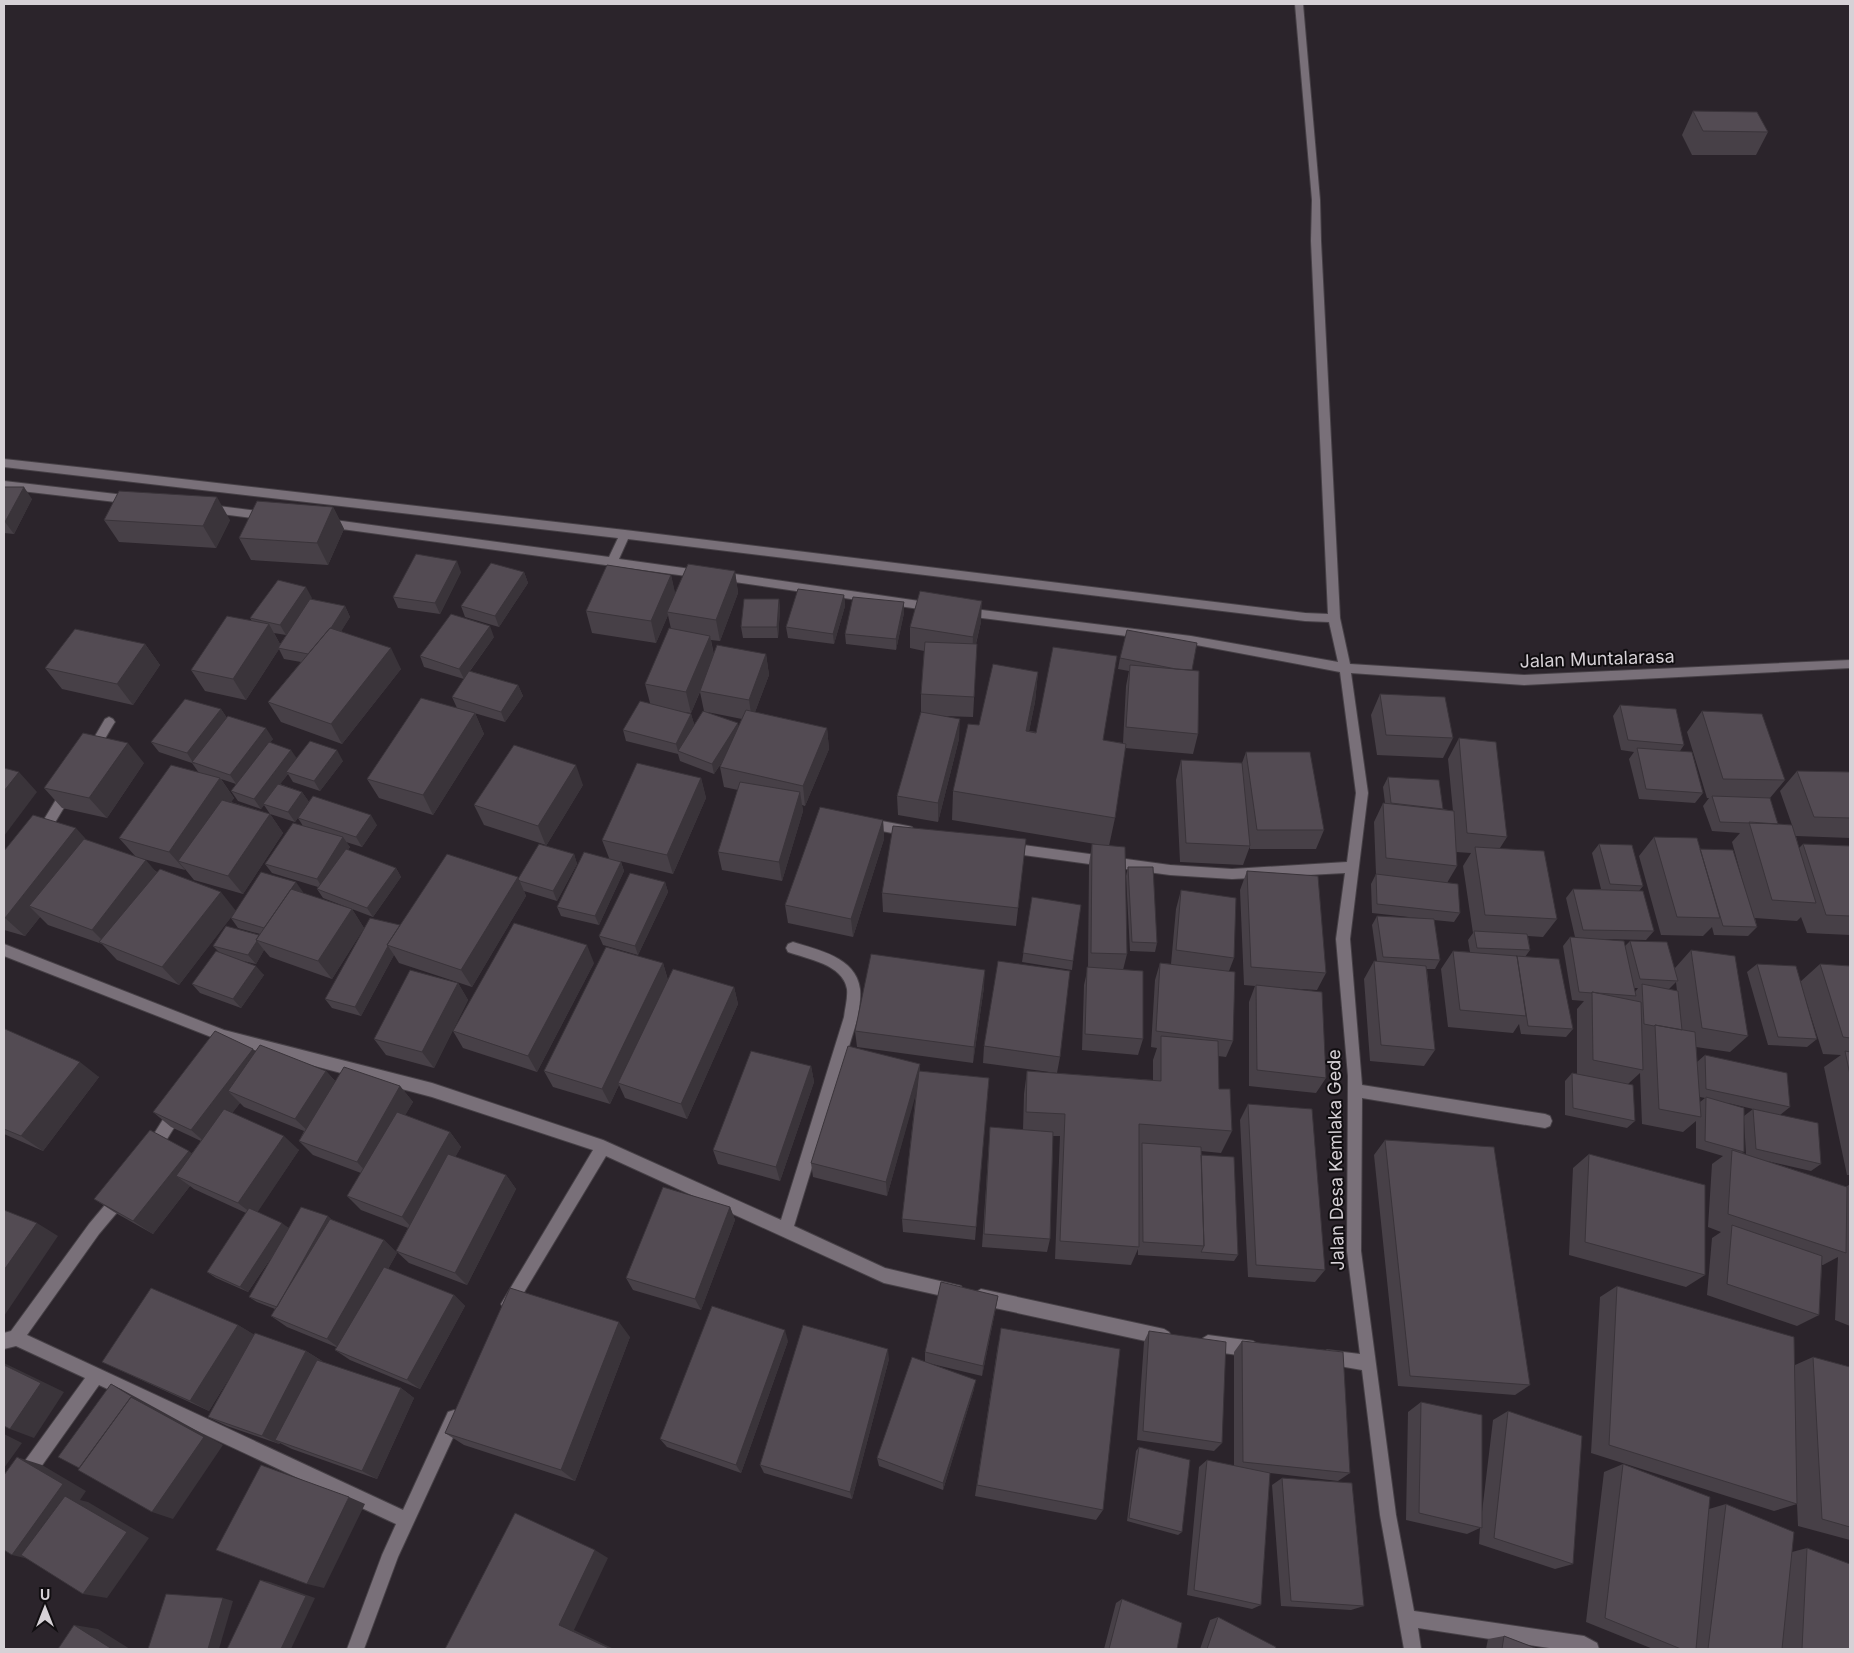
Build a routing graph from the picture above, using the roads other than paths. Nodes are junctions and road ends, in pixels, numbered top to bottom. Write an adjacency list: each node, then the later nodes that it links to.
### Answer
1 (1298, 4): 12 (street, Jalan Desa Kemlaka Gede)
2 (4, 463): 3 (street)
3 (129, 478): 5 (street); 10 (street)
4 (4, 486): 5 (street)
5 (116, 497): 6 (street)
6 (145, 502)
7 (194, 507): 8 (street)
8 (282, 518)
9 (312, 521): 11 (street, Jalan Muntalarasa)
10 (623, 537): 11 (street); 12 (street)
11 (614, 560): 14 (street, Jalan Muntalarasa)
12 (1335, 624): 14 (street, Jalan Desa Kemlaka Gede)
13 (1850, 664): 14 (street, Jalan Muntalarasa)
14 (1344, 665): 22 (street, Jalan Desa Kemlaka Gede)
15 (109, 722): 16 (street)
16 (84, 763)
17 (75, 780): 20 (street)
18 (855, 821): 19 (street)
19 (921, 834)
20 (33, 845)
21 (996, 846): 22 (street)
22 (1352, 867): 27 (street, Jalan Desa Kemlaka Gede)
23 (793, 948): 33 (street)
24 (4, 950): 25 (street)
25 (224, 1036): 26 (street); 30 (street)
26 (213, 1052)
27 (1355, 1090): 29 (street); 38 (street, Jalan Desa Kemlaka Gede)
28 (183, 1101): 31 (street)
29 (1545, 1121)
30 (603, 1147): 33 (street); 34 (street)
31 (142, 1166)
32 (126, 1190): 35 (street)
33 (786, 1230): 36 (street)
34 (500, 1321)
35 (10, 1340): 39 (street)
36 (1268, 1350)
37 (1318, 1357): 38 (street)
38 (1367, 1363): 43 (street, Jalan Desa Kemlaka Gede)
39 (96, 1376): 41 (street); 42 (street)
40 (462, 1401): 42 (street)
41 (16, 1488)
42 (406, 1520): 44 (street)
43 (1407, 1618): 45 (street, Jalan Desa Kemlaka Gede); 46 (street)
44 (356, 1649)
45 (1413, 1649)
46 (1591, 1649)

